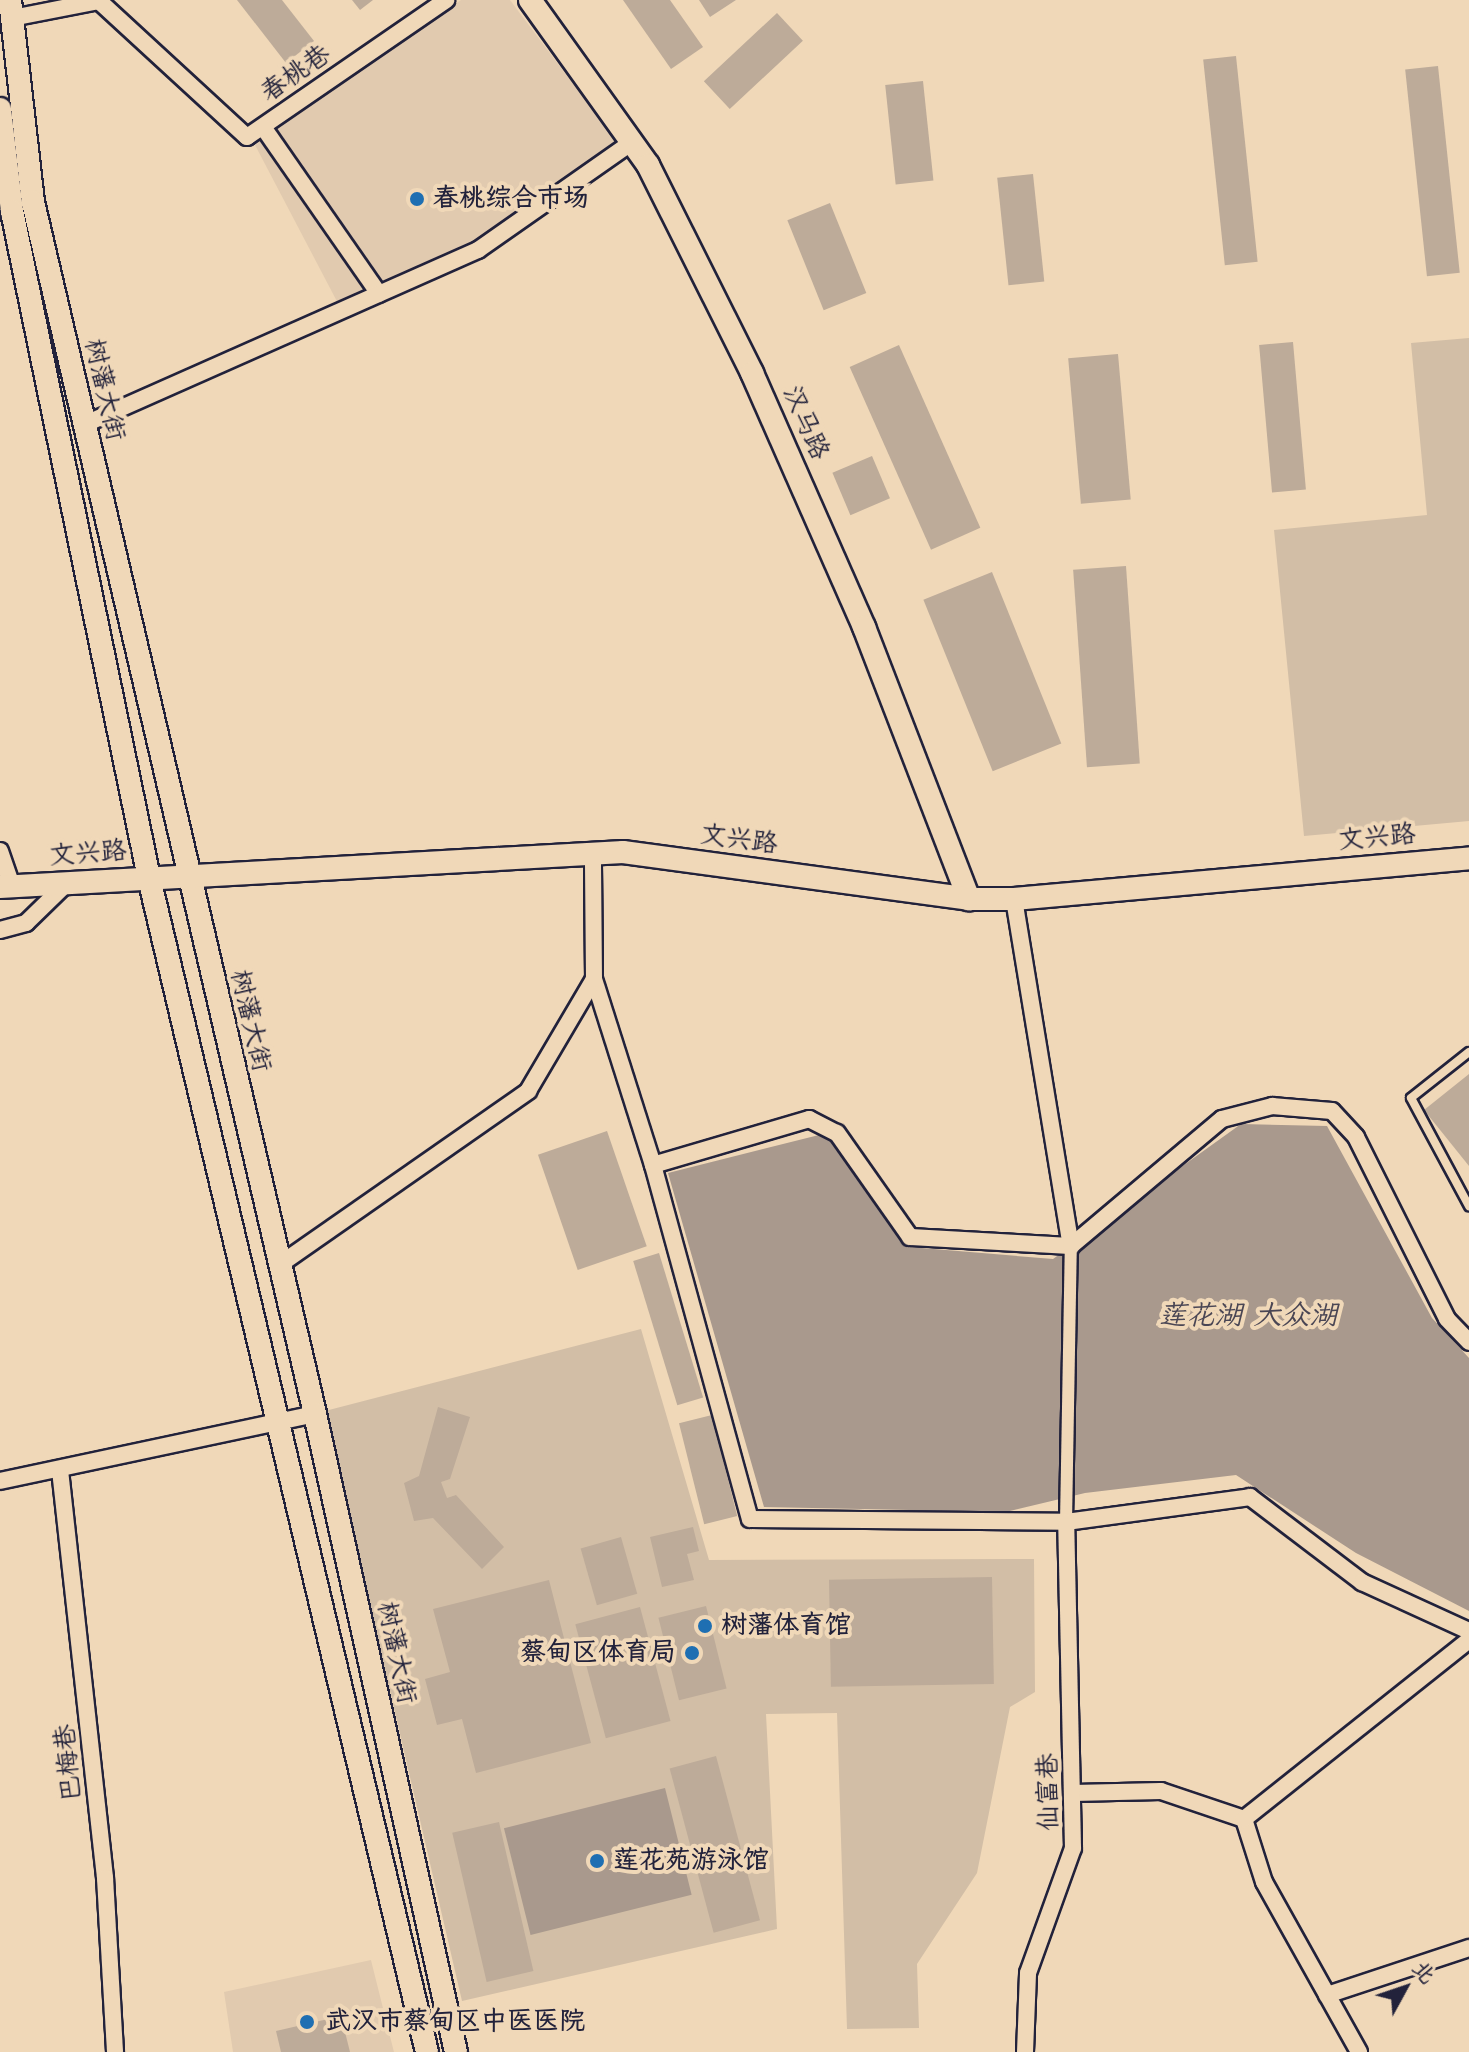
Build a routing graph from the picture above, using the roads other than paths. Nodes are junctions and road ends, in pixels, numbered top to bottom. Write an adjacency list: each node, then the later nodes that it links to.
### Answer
1 (446, 0): 5 (street, 春桃巷)
2 (530, 0): 6 (street, 汉马路)
3 (11, 9): 5 (street); 7 (street, 树藩大街)
4 (0, 109): 8 (street, 树藩大街)
5 (263, 127): 9 (street, 春桃巷)
6 (632, 142): 9 (street); 18 (street, 汉马路)
7 (40, 234): 8 (street); 10 (street, 树藩大街)
8 (9, 244): 15 (street, 树藩大街)
9 (379, 294): 10 (street)
10 (83, 425): 14 (street, 树藩大街)
11 (0, 851): 17 (street)
12 (593, 854): 14 (street, 文兴路); 18 (street, 文兴路); 21 (street)
13 (1469, 858): 19 (street, 文兴路)
14 (186, 876): 15 (street, 文兴路); 26 (street, 树藩大街)
15 (149, 878): 16 (street, 文兴路); 29 (street, 树藩大街)
16 (67, 883): 17 (street, 文兴路); 20 (street)
17 (6, 887)
18 (969, 899): 19 (street, 文兴路)
19 (1014, 899): 25 (street)
20 (0, 930)
21 (594, 979): 23 (street); 26 (street)
22 (1469, 1052): 24 (lane)
23 (653, 1165): 25 (street); 32 (street)
24 (1469, 1206)
25 (1071, 1246): 27 (street); 32 (street)
26 (279, 1265): 28 (street, 树藩大街)
27 (1469, 1342)
28 (315, 1414): 29 (street); 41 (street, 树藩大街)
29 (278, 1423): 30 (street); 40 (street, 树藩大街)
30 (60, 1470): 31 (street); 39 (street, 巴梅巷)
31 (0, 1481)
32 (1066, 1522): 33 (street); 35 (street, 仙富巷)
33 (1469, 1631)
34 (1469, 1640): 36 (street)
35 (1073, 1793): 36 (street); 42 (street, 仙富巷)
36 (1244, 1819): 38 (street)
37 (1469, 1948): 38 (street)
38 (1327, 1995): 43 (street)
39 (115, 2052)
40 (427, 2052)
41 (456, 2052)
42 (1025, 2052)
43 (1359, 2052)

